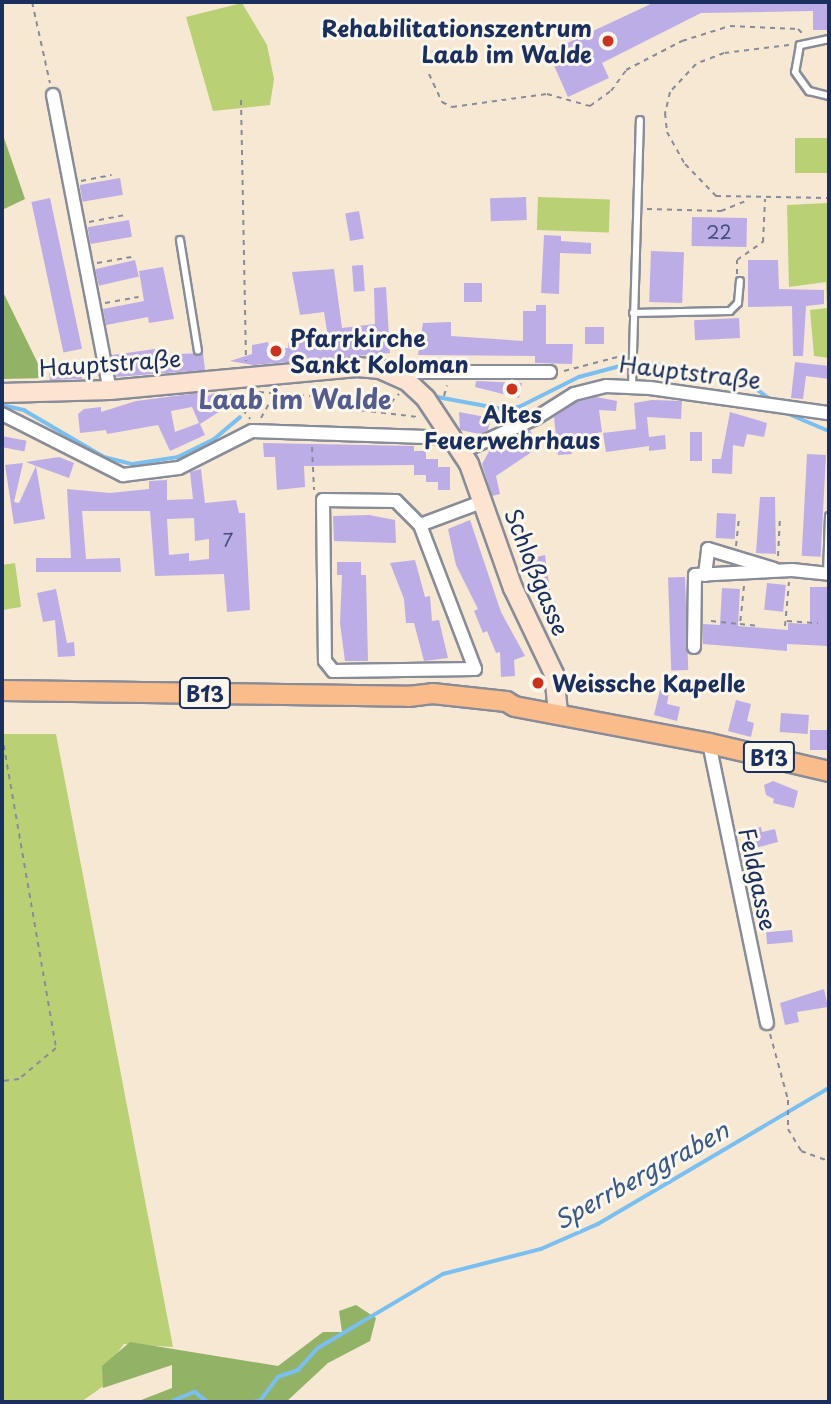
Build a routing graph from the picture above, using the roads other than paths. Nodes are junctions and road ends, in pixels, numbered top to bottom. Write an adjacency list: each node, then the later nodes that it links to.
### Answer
1 (829, 39): 3 (lane)
2 (53, 95): 12 (street)
3 (829, 96)
4 (640, 120): 7 (lane)
5 (180, 240): 8 (lane)
6 (740, 281): 7 (lane)
7 (632, 313): 11 (lane)
8 (198, 351)
9 (389, 372): 10 (street, Hauptstraße); 12 (street, Hauptstraße); 16 (street, Hauptstraße)
10 (551, 372)
11 (632, 387): 15 (street, Hauptstraße); 17 (street, Hauptstraße)
12 (110, 390): 13 (street, Hauptstraße)
13 (2, 393)
14 (2, 414): 16 (street)
15 (829, 414)
16 (449, 438): 17 (street, Hauptstraße)
17 (461, 452): 18 (street, Schloßgasse)
18 (482, 502): 20 (street); 26 (street, Schloßgasse)
19 (829, 516): 22 (lane)
20 (420, 526): 20 (street)
21 (786, 570): 22 (street); 23 (street); 23 (street)
22 (828, 574)
23 (705, 575): 24 (street)
24 (694, 647)
25 (2, 690): 26 (main road, B13)
26 (558, 713): 27 (main road, B13)
27 (709, 743): 28 (main road, B13); 29 (street, Feldgasse)
28 (829, 771)
29 (767, 1023)

